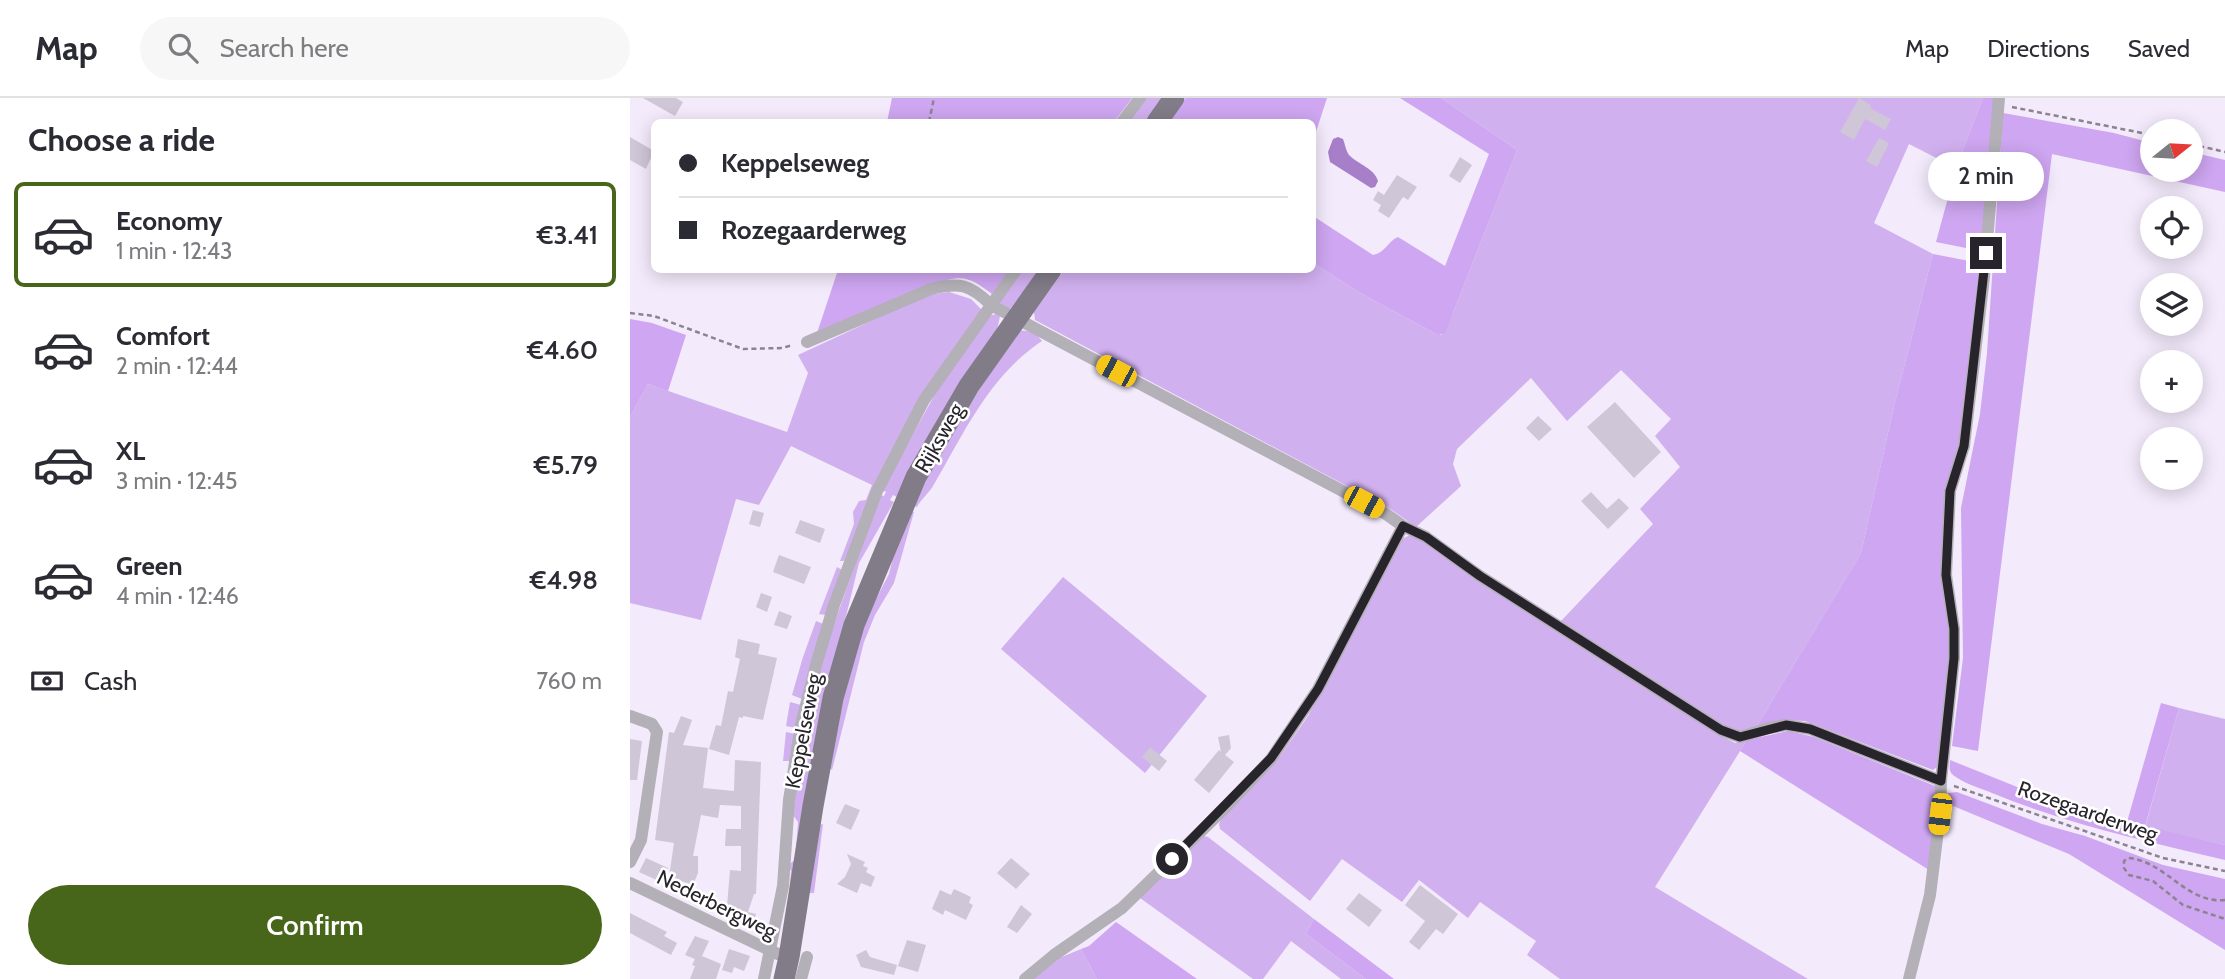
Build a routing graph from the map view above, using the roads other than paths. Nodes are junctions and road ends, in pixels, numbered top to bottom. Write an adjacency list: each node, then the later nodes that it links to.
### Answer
1 (1140, 98): 4 (street)
2 (1174, 98): 5 (main road)
3 (1999, 101): 17 (street)
4 (1124, 119)
5 (1159, 119)
6 (1014, 273): 8 (street, Rijksweg)
7 (1049, 273): 9 (main road, Rijksweg)
8 (991, 305): 9 (street); 10 (street); 11 (street, Rijksweg)
9 (1016, 318): 12 (street); 13 (main road, Rijksweg)
10 (807, 342)
11 (877, 491): 15 (street, Keppelseweg)
12 (1403, 526): 17 (street); 24 (street)
13 (878, 566): 16 (main road, Keppelseweg)
14 (630, 716): 18 (street)
15 (795, 764): 16 (street); 20 (street, Keppelseweg)
16 (819, 770): 20 (main road, Keppelseweg)
17 (1941, 781): 25 (street)
18 (630, 862)
19 (630, 883): 20 (street, Nederbergweg)
20 (789, 955): 21 (street, Keppelseweg); 22 (main road, Keppelseweg); 23 (street, Keppelseweg)
21 (764, 979)
22 (783, 979)
23 (801, 979)
24 (1025, 979)
25 (1909, 979)

